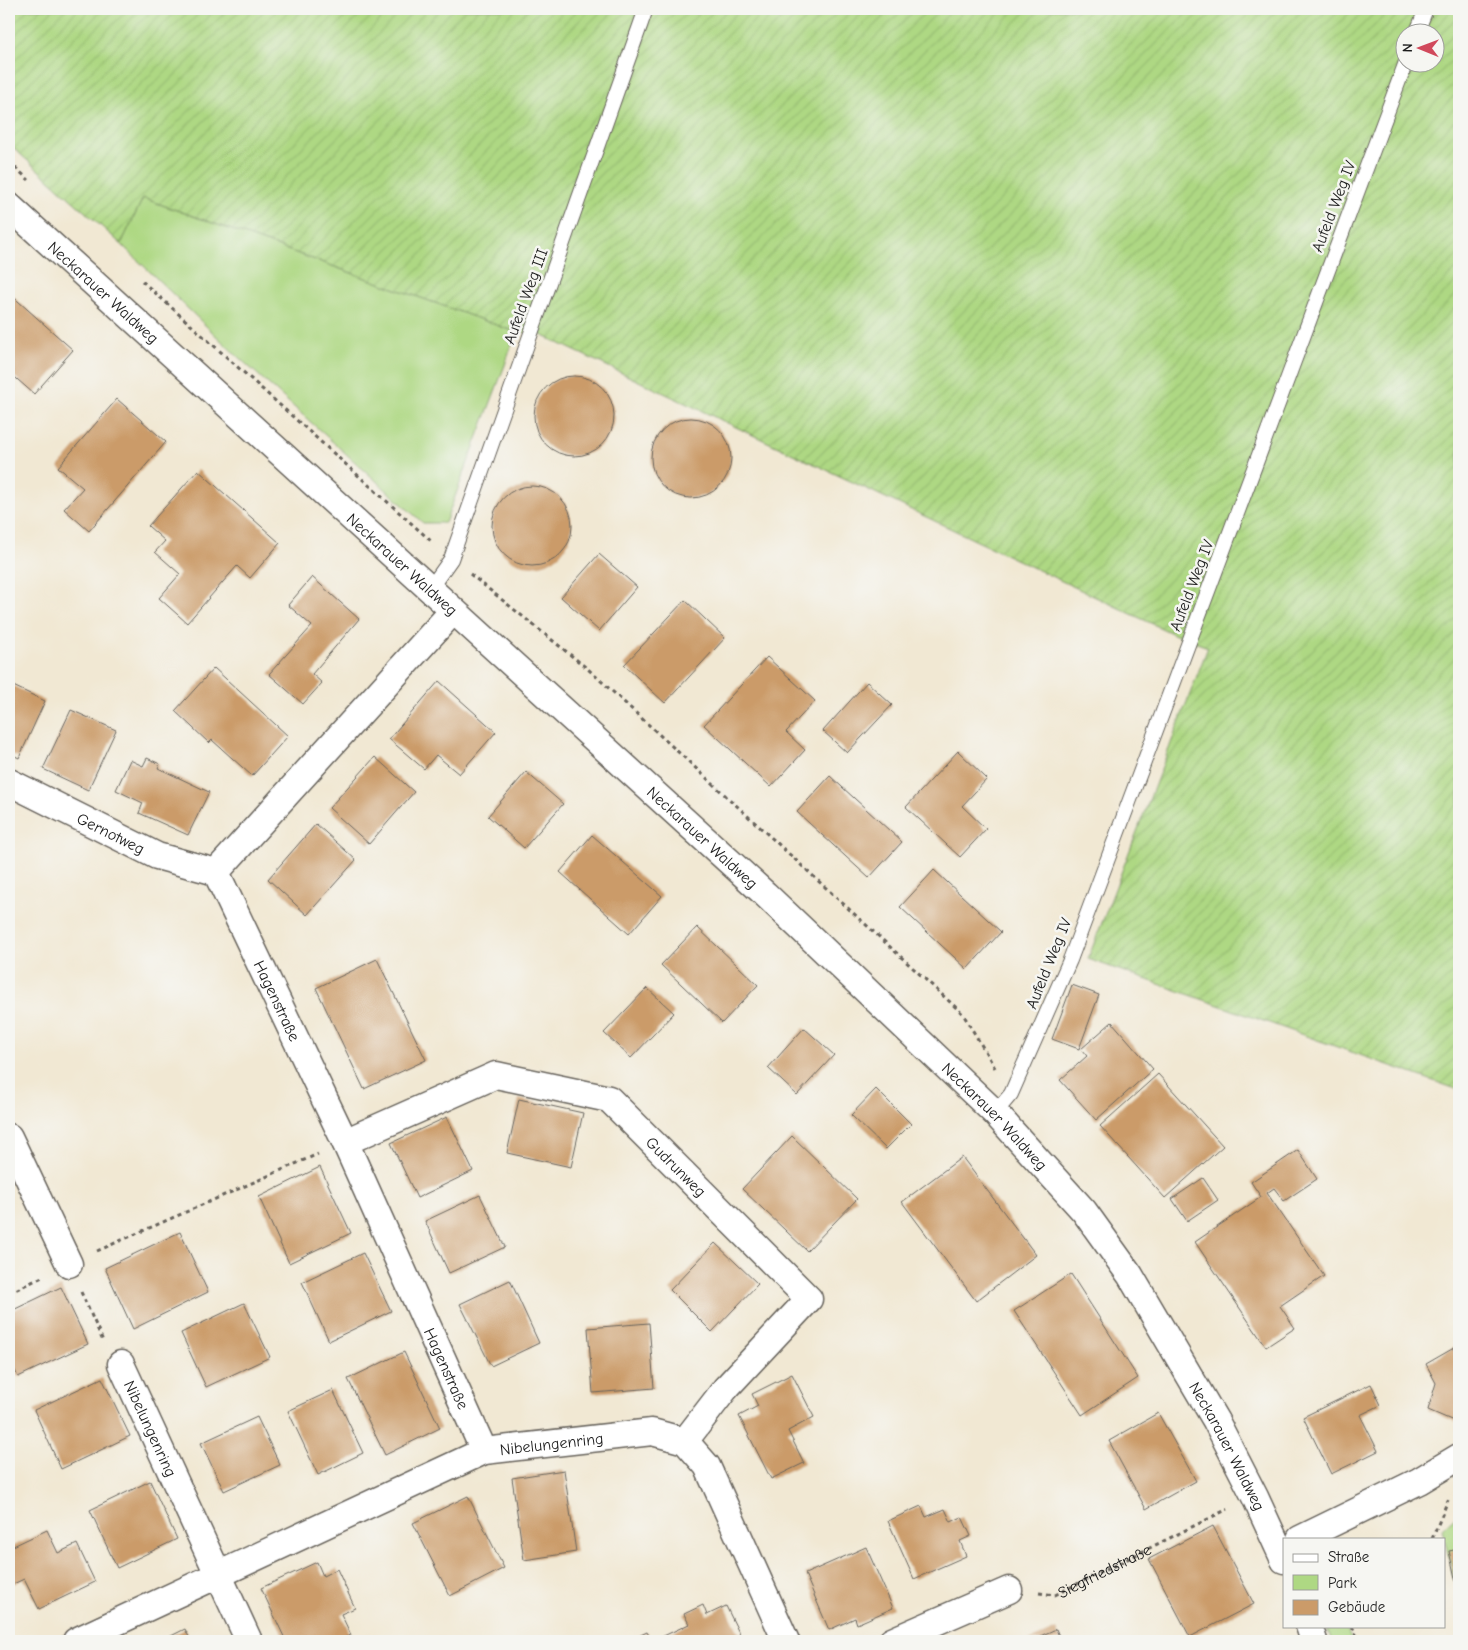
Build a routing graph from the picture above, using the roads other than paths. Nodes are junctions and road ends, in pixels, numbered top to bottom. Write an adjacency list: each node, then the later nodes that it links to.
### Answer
1 (646, 9): 6 (lane, Aufeld Weg III)
2 (1426, 9): 3 (lane)
3 (1421, 22)
4 (1402, 72): 10 (lane, Aufeld Weg IV)
5 (9, 206): 6 (street, Neckarauer Waldweg)
6 (429, 590): 7 (street, Neckarauer Waldweg)
7 (453, 611): 9 (street); 10 (street, Neckarauer Waldweg)
8 (9, 782): 9 (street, Gernotweg)
9 (216, 872): 12 (street, Hagenstraße)
10 (995, 1114): 19 (street, Neckarauer Waldweg)
11 (9, 1138): 13 (street)
12 (345, 1142): 15 (street, Gudrunweg); 16 (street, Hagenstraße)
13 (69, 1264)
14 (121, 1364): 20 (street, Nibelungenring)
15 (686, 1441): 16 (street, Nibelungenring); 25 (street)
16 (484, 1451): 20 (street, Nibelungenring)
17 (1459, 1457): 18 (street)
18 (1307, 1538)
19 (1283, 1542)
20 (218, 1575): 23 (street, Nibelungenring); 24 (street, Nibelungenring)
21 (1009, 1590): 26 (street)
22 (1310, 1628): 27 (street)
23 (76, 1641)
24 (249, 1641)
25 (786, 1641)
26 (892, 1641)
27 (1314, 1641)

